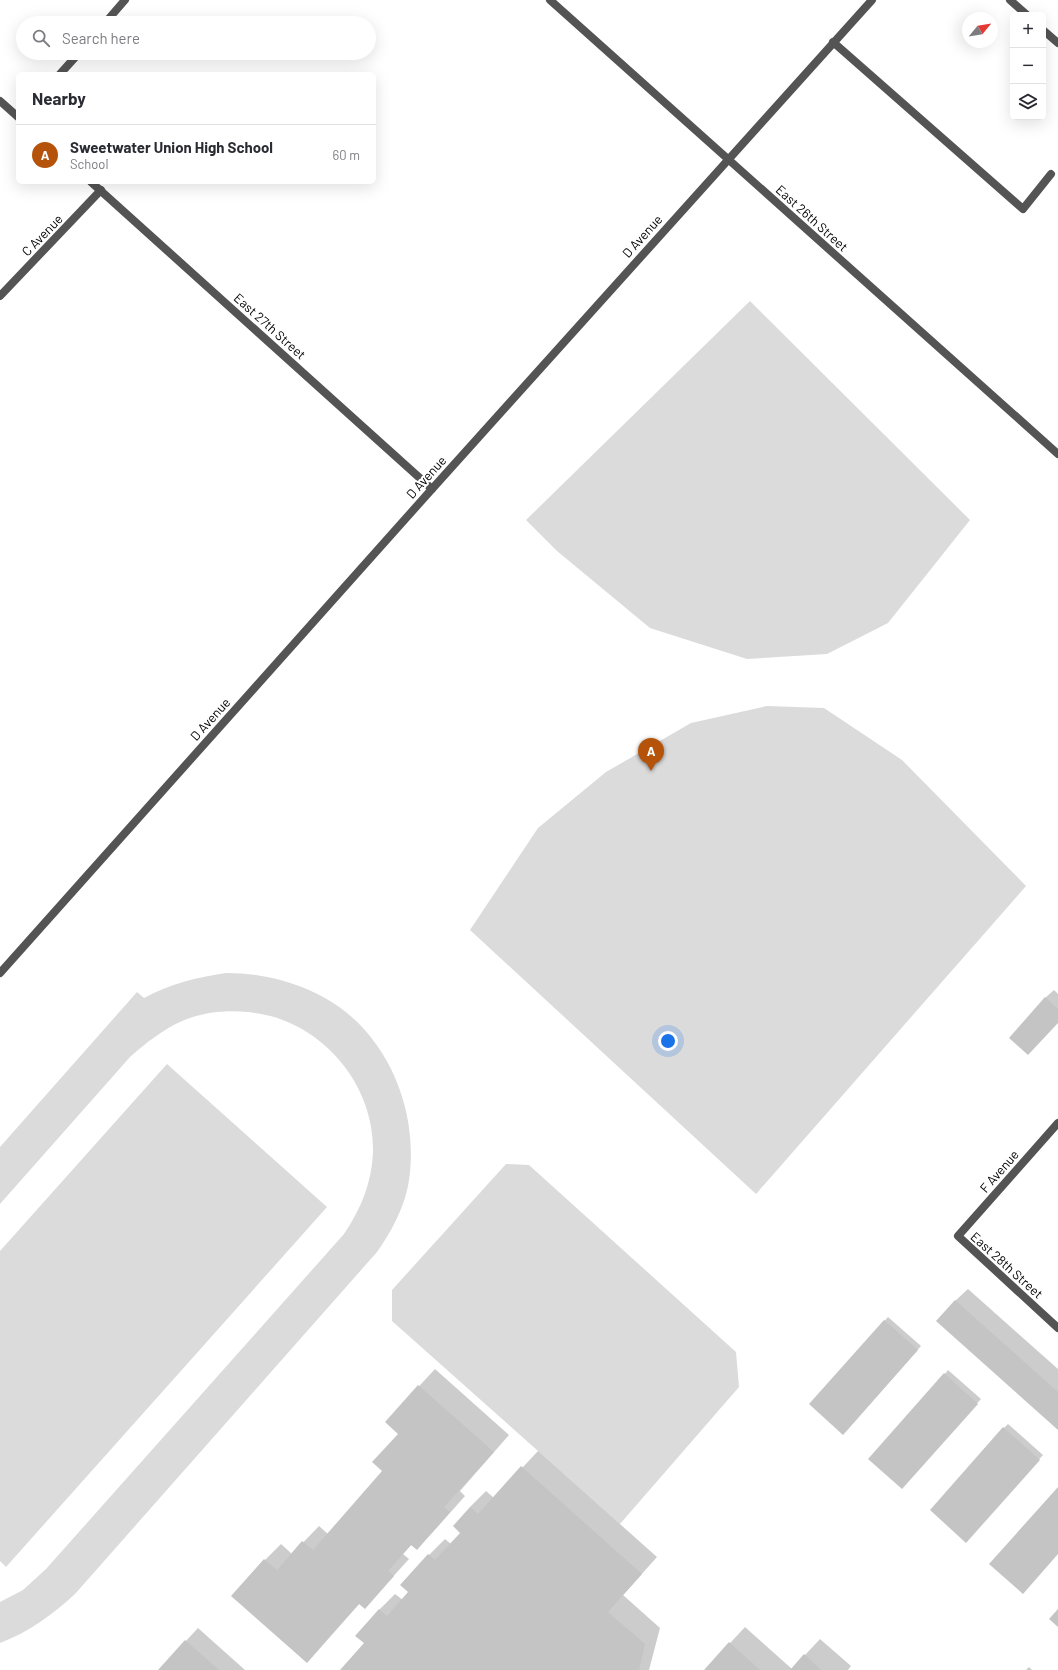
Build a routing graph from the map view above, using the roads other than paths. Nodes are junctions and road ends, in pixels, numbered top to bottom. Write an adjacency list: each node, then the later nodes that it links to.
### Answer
1 (125, 0): 6 (street)
2 (550, 0): 14 (street, East 26th Street)
3 (872, 0): 8 (street, D Avenue)
4 (1010, 0): 5 (street)
5 (1024, 12)
6 (111, 16)
7 (1046, 33): 9 (street)
8 (833, 42): 14 (street, D Avenue); 15 (street)
9 (1058, 43)
10 (73, 60): 11 (street)
11 (62, 72)
12 (0, 101): 13 (street)
13 (16, 115)
14 (727, 159): 19 (street, East 26th Street); 20 (street, D Avenue)
15 (1051, 174)
16 (94, 184): 17 (street, East 27th Street)
17 (101, 190): 18 (street, C Avenue); 20 (street, East 27th Street)
18 (0, 296)
19 (1058, 454)
20 (432, 489): 21 (street, D Avenue)
21 (0, 973)
22 (1058, 1122): 23 (street, F Avenue)
23 (958, 1236): 24 (street, East 28th Street)
24 (1058, 1328)

